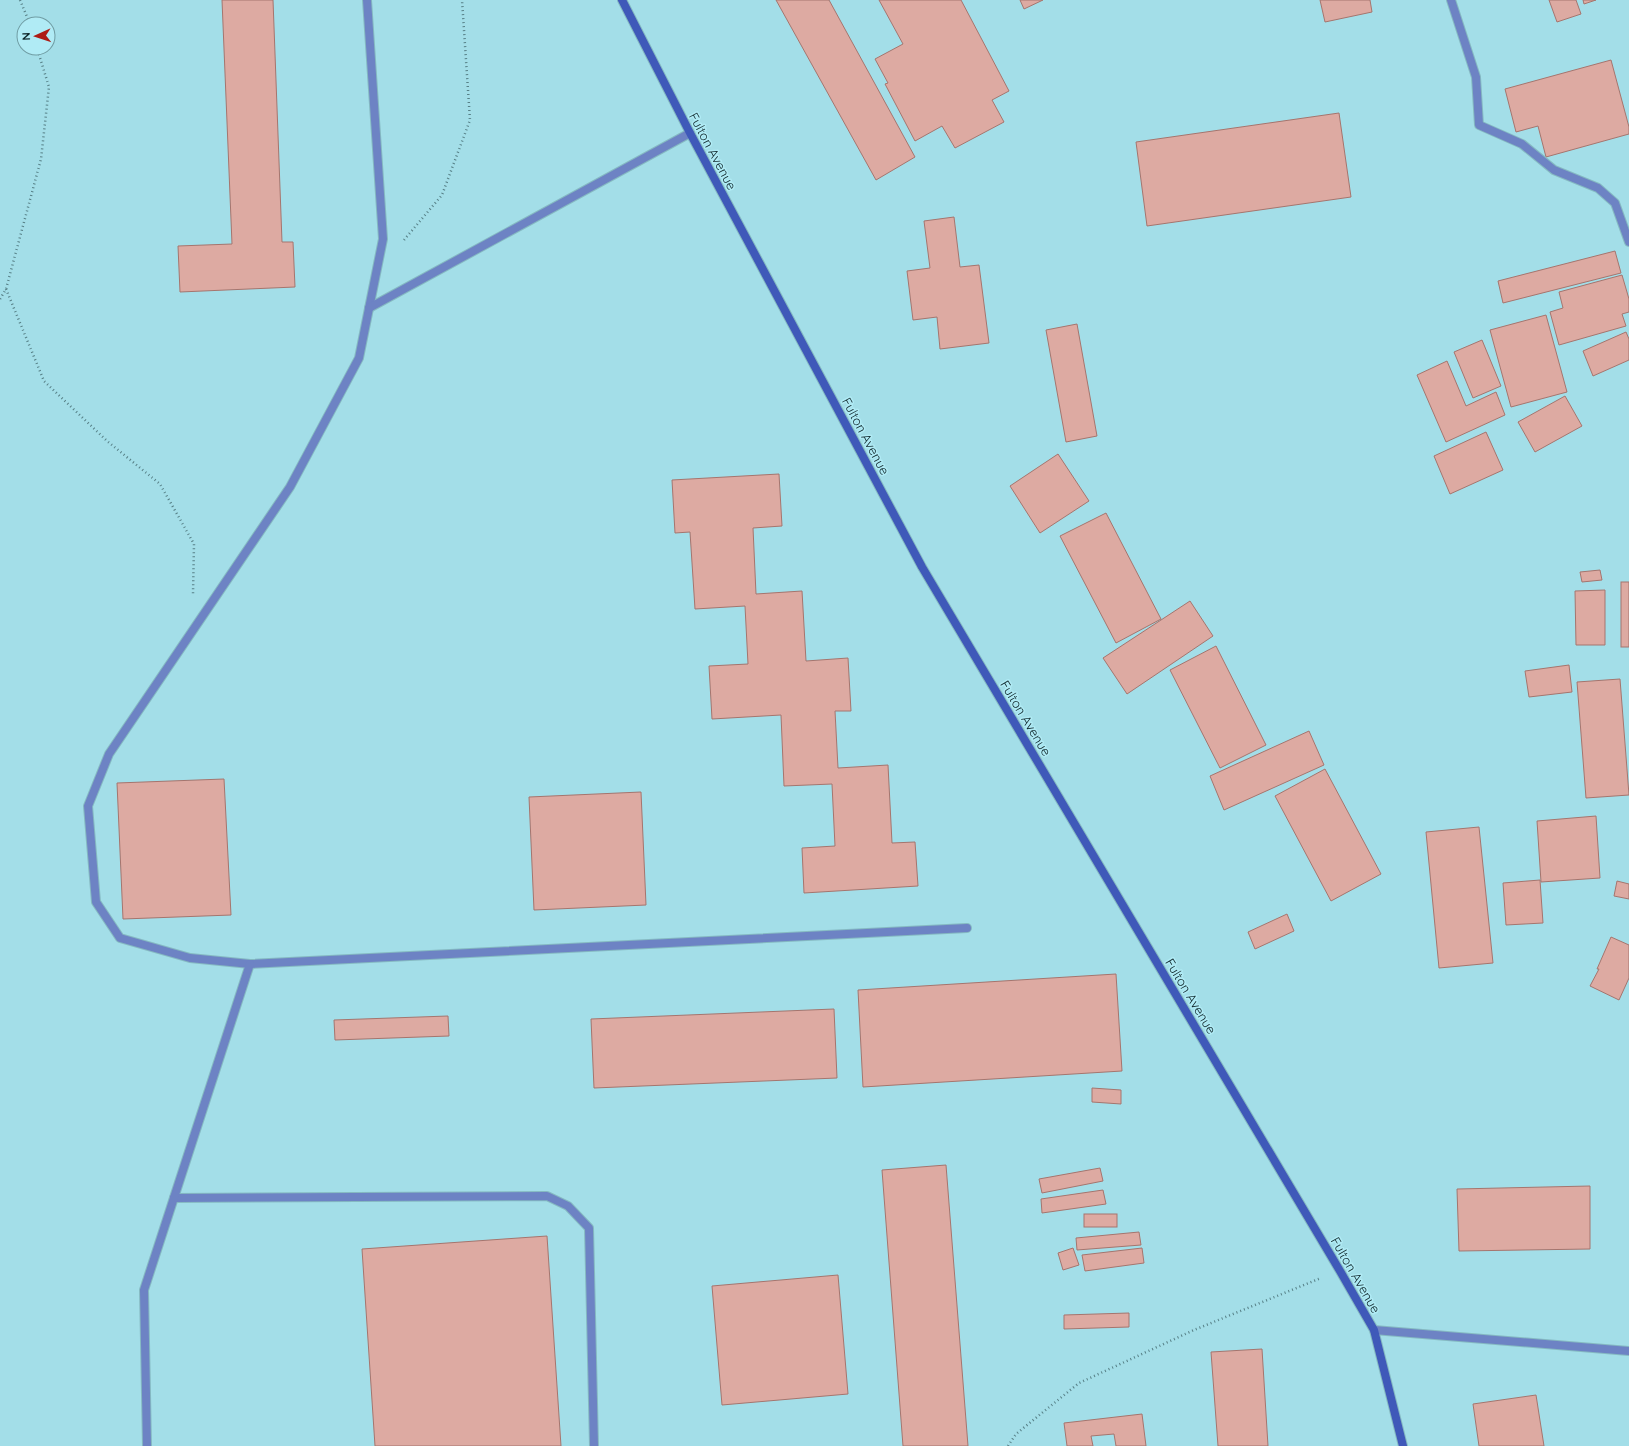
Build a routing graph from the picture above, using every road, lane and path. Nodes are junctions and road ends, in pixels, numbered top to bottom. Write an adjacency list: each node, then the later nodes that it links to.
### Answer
1 (20, 0): 6 (path)
2 (367, 0): 13 (street)
3 (462, 0): 10 (path)
4 (622, 0): 8 (street, Fulton Avenue)
5 (1451, 0): 9 (street)
6 (27, 16)
7 (39, 56): 11 (path)
8 (690, 133): 13 (street); 18 (street, Fulton Avenue)
9 (1629, 242)
10 (401, 243)
11 (6, 289): 12 (path); 14 (path)
12 (0, 299)
13 (369, 308): 14 (street)
14 (192, 631): 16 (street)
15 (967, 928): 16 (street)
16 (250, 964): 17 (street)
17 (174, 1198): 21 (street); 22 (street)
18 (1340, 1271): 19 (street, Fulton Avenue); 23 (path)
19 (1374, 1330): 20 (street); 24 (street, Fulton Avenue)
20 (1629, 1351)
21 (147, 1446)
22 (594, 1446)
23 (1008, 1446)
24 (1403, 1446)

